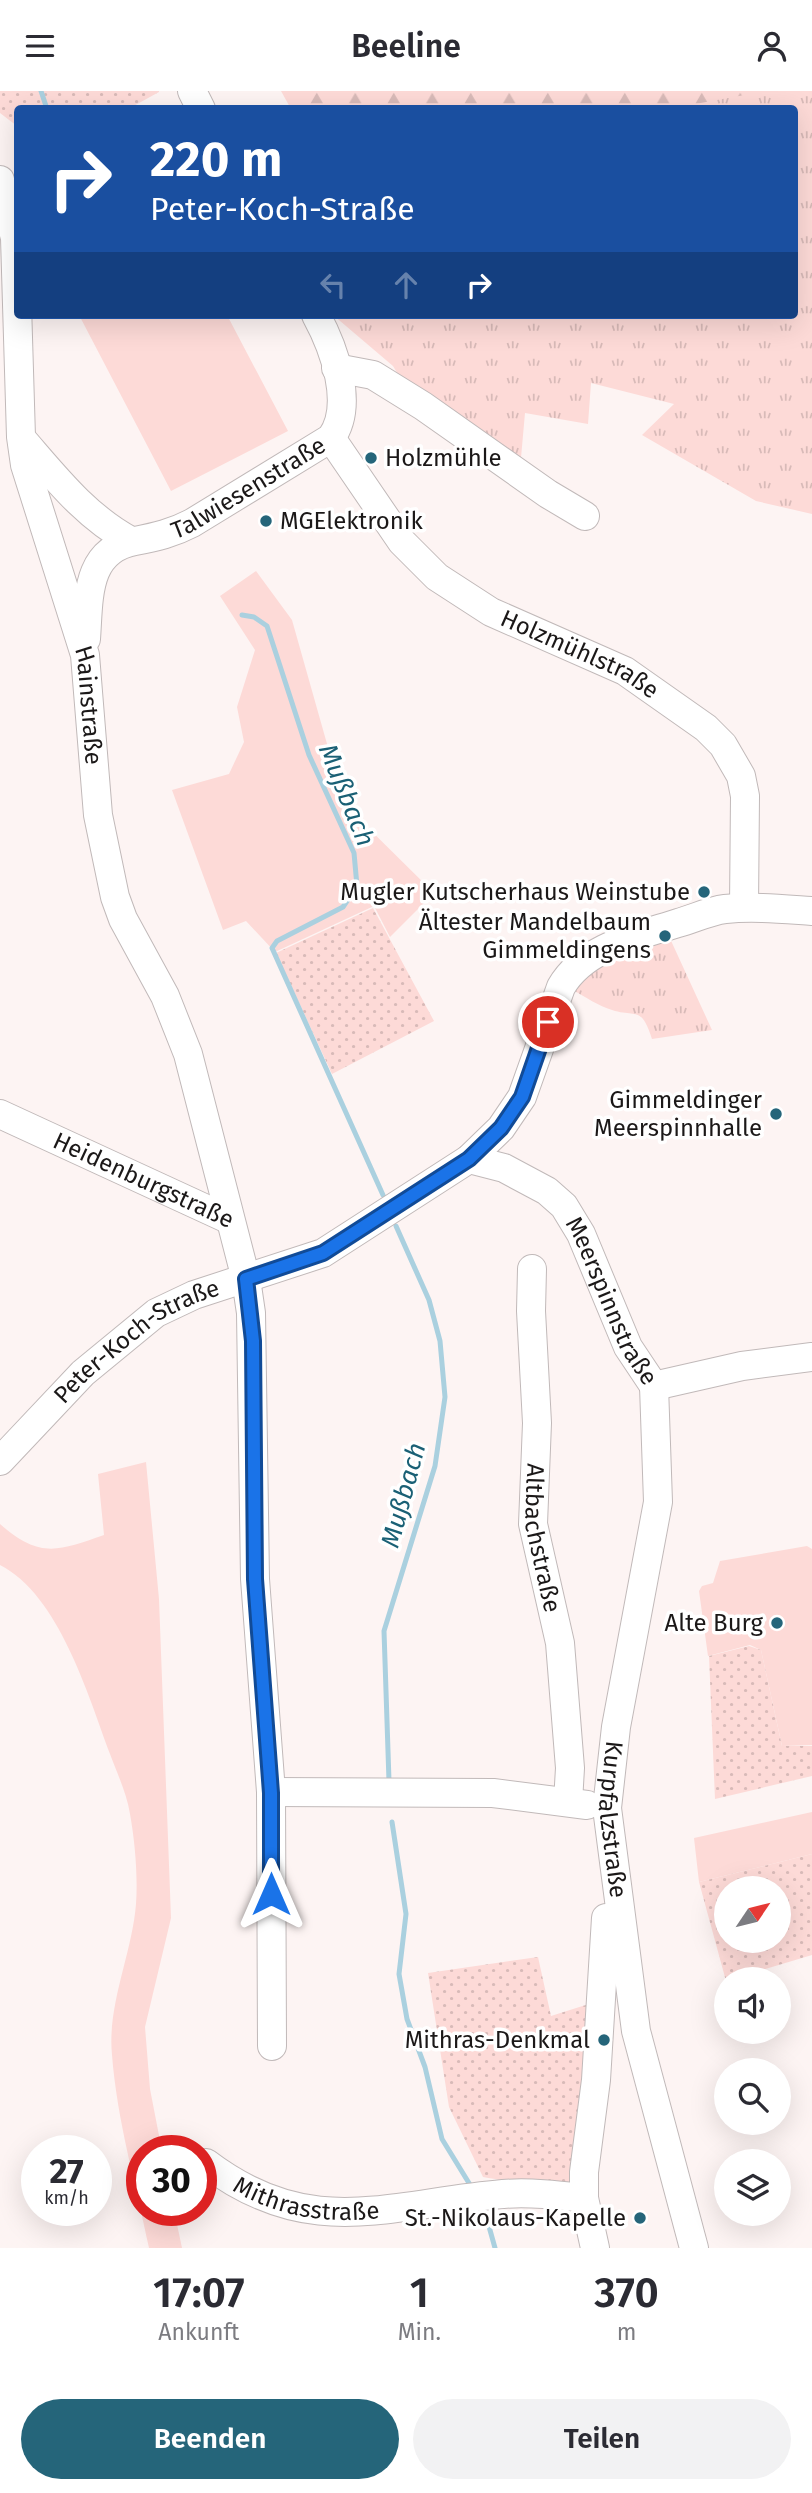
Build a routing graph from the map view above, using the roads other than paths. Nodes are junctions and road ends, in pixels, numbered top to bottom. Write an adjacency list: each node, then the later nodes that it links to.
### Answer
1 (0, 180): 2 (street, Hainstraße)
2 (14, 235)
3 (17, 319): 6 (street, Hainstraße)
4 (318, 319): 5 (street, Talwiesenstraße)
5 (336, 367): 7 (street, Talwiesenstraße); 8 (street)
6 (20, 437): 9 (street); 10 (street, Hainstraße)
7 (331, 438): 9 (street, Talwiesenstraße); 11 (street, Holzmühlstraße)
8 (585, 516)
9 (131, 541): 10 (street, Talwiesenstraße)
10 (85, 655): 15 (street, Hainstraße)
11 (744, 907): 12 (street, Peter-Koch-Straße); 14 (street, Peter-Koch-Straße)
12 (812, 911)
13 (0, 1114): 15 (street, Heidenburgstraße)
14 (469, 1159): 17 (street, Peter-Koch-Straße); 19 (street, Meerspinnstraße)
15 (230, 1220): 17 (street, Heidenburgstraße)
16 (532, 1269): 22 (street, Altbachstraße)
17 (246, 1279): 20 (street, Peter-Koch-Straße); 21 (street, Heidenburgstraße)
18 (812, 1357): 19 (street, Meerspinnstraße)
19 (654, 1386): 23 (street, Kurpfalzstraße)
20 (0, 1461)
21 (271, 1793): 22 (street); 25 (street, Heidenburgstraße)
22 (568, 1802): 23 (street)
23 (607, 1808): 24 (street, Kurpfalzstraße)
24 (610, 1844): 27 (street); 29 (street, Kurpfalzstraße)
25 (272, 2046)
26 (217, 2170): 27 (street, Mithrasstraße)
27 (584, 2198): 28 (street)
28 (594, 2248)
29 (694, 2248)

